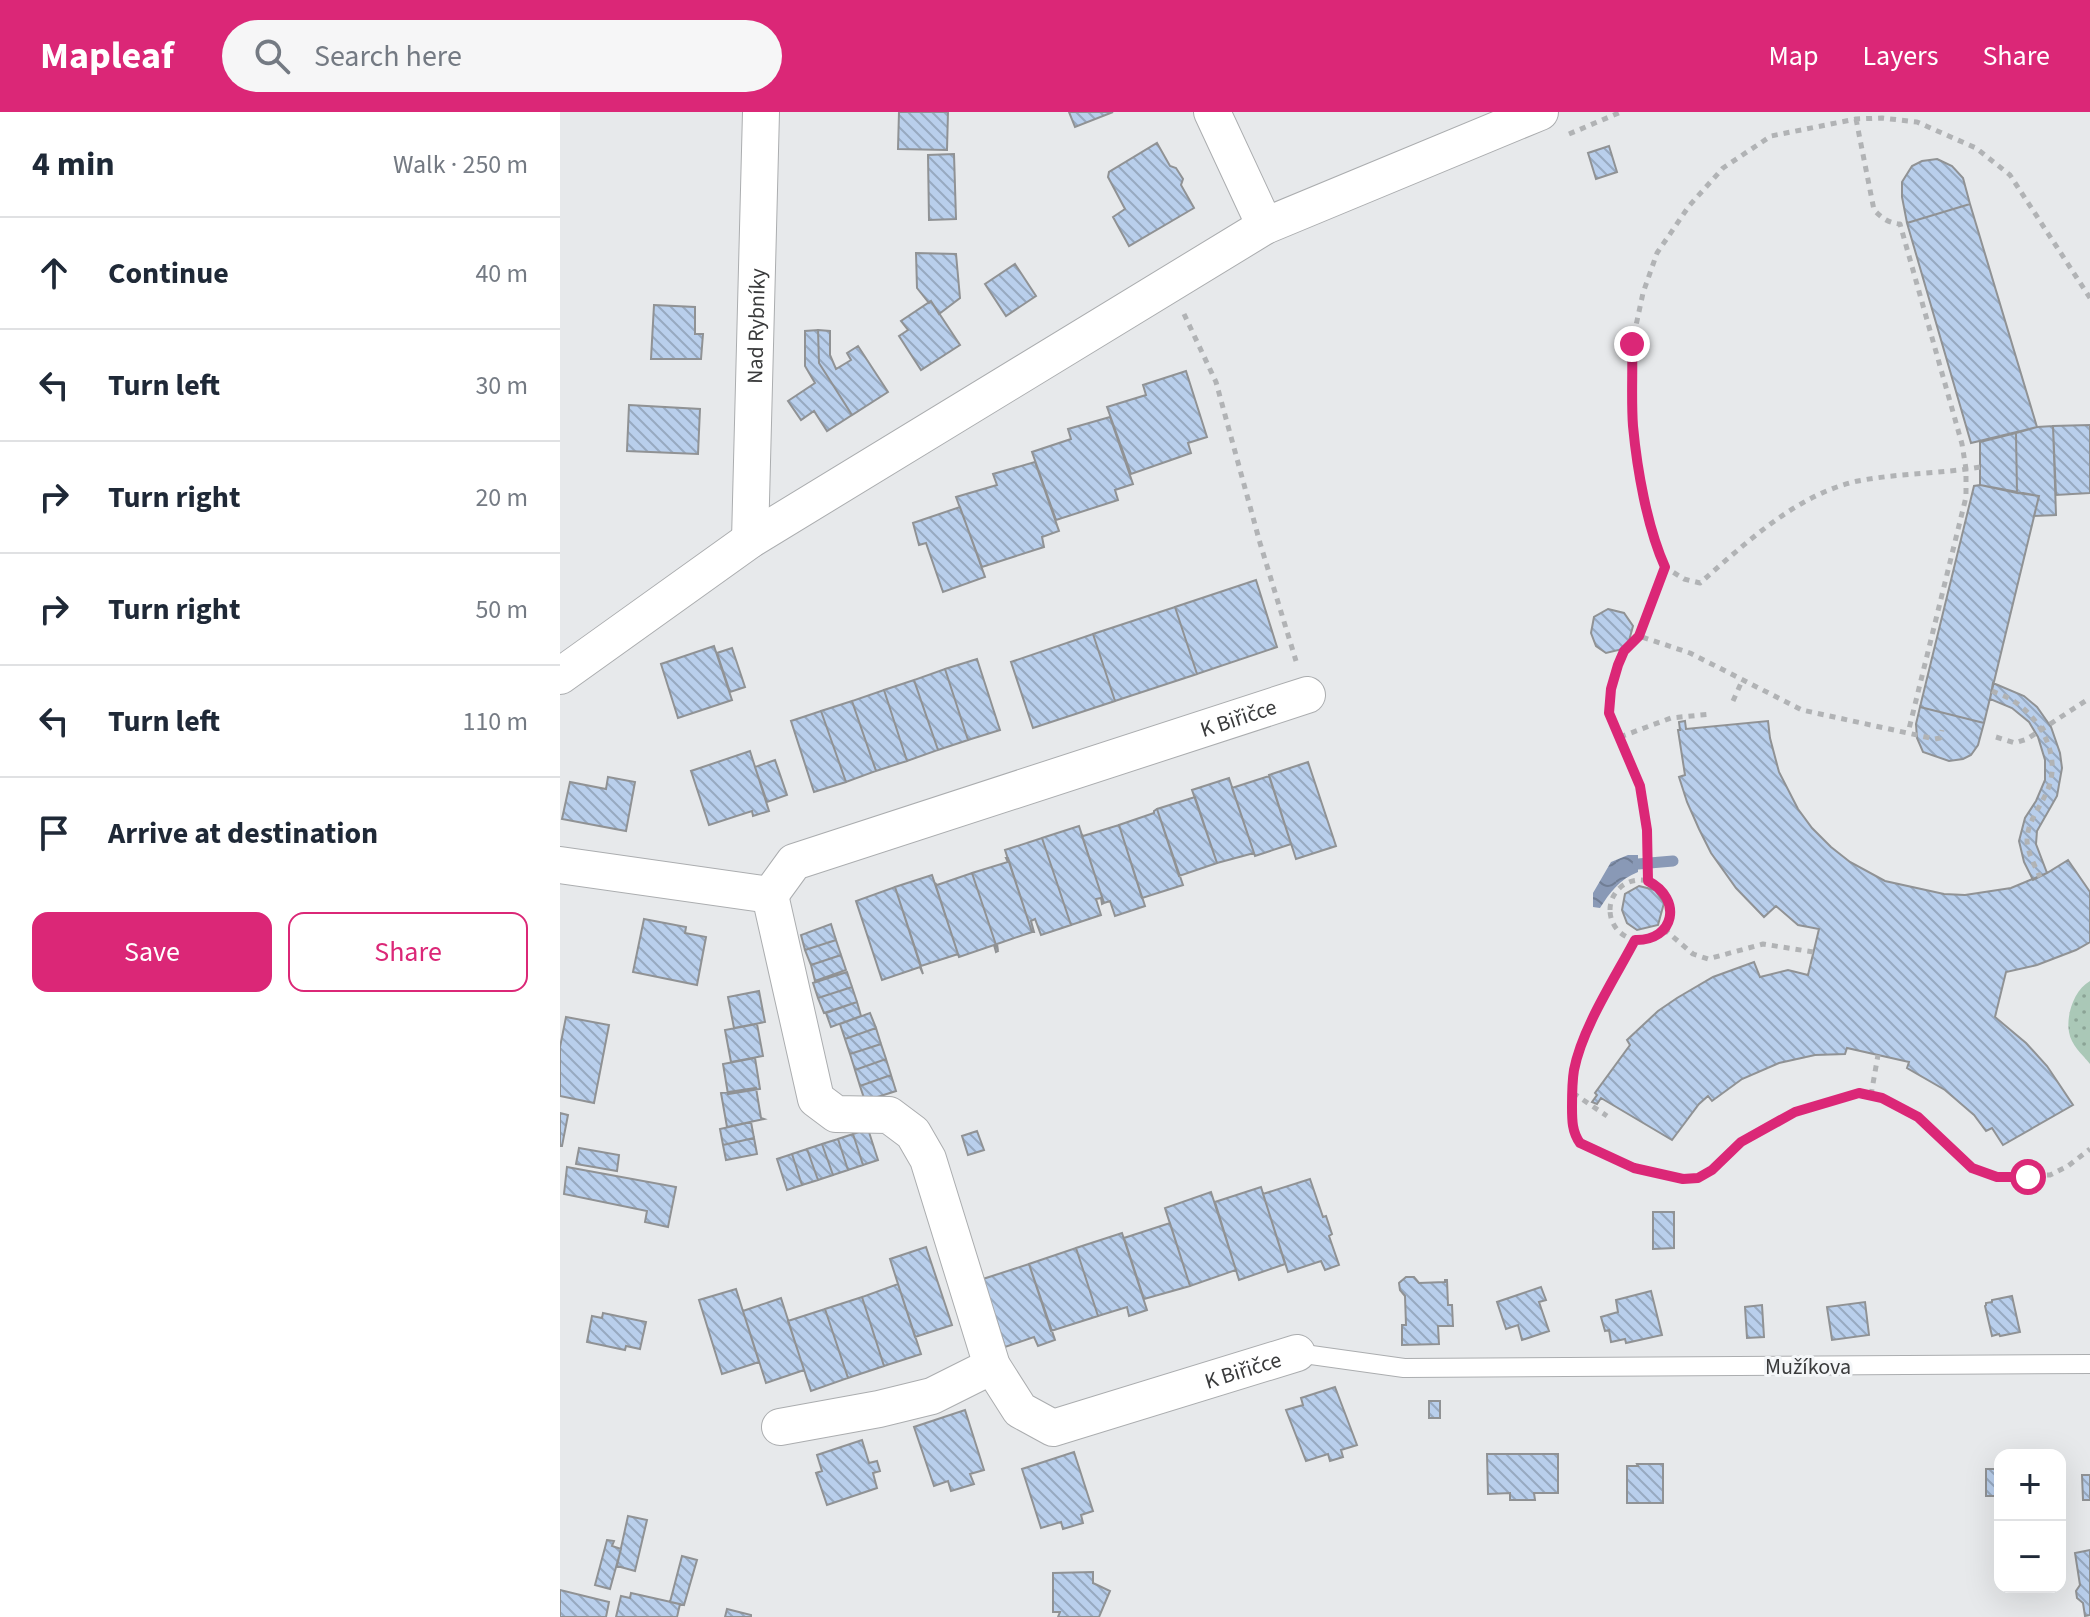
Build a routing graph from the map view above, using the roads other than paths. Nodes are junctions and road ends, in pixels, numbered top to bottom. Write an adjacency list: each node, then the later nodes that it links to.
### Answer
1 (761, 112): 5 (street, Nad Rybníky)
2 (1212, 112): 4 (street)
3 (1540, 112): 4 (street)
4 (1265, 226): 5 (street)
5 (750, 540): 6 (street)
6 (560, 676)
7 (1307, 695): 9 (street, K Biřičce)
8 (560, 865): 9 (street)
9 (770, 895): 12 (street, K Biřičce)
10 (1297, 1353): 12 (street, K Biřičce); 13 (lane, K Biřičce)
11 (2090, 1364): 13 (lane, Mužíkova)
12 (992, 1366): 14 (street)
13 (1526, 1369)
14 (780, 1427)

